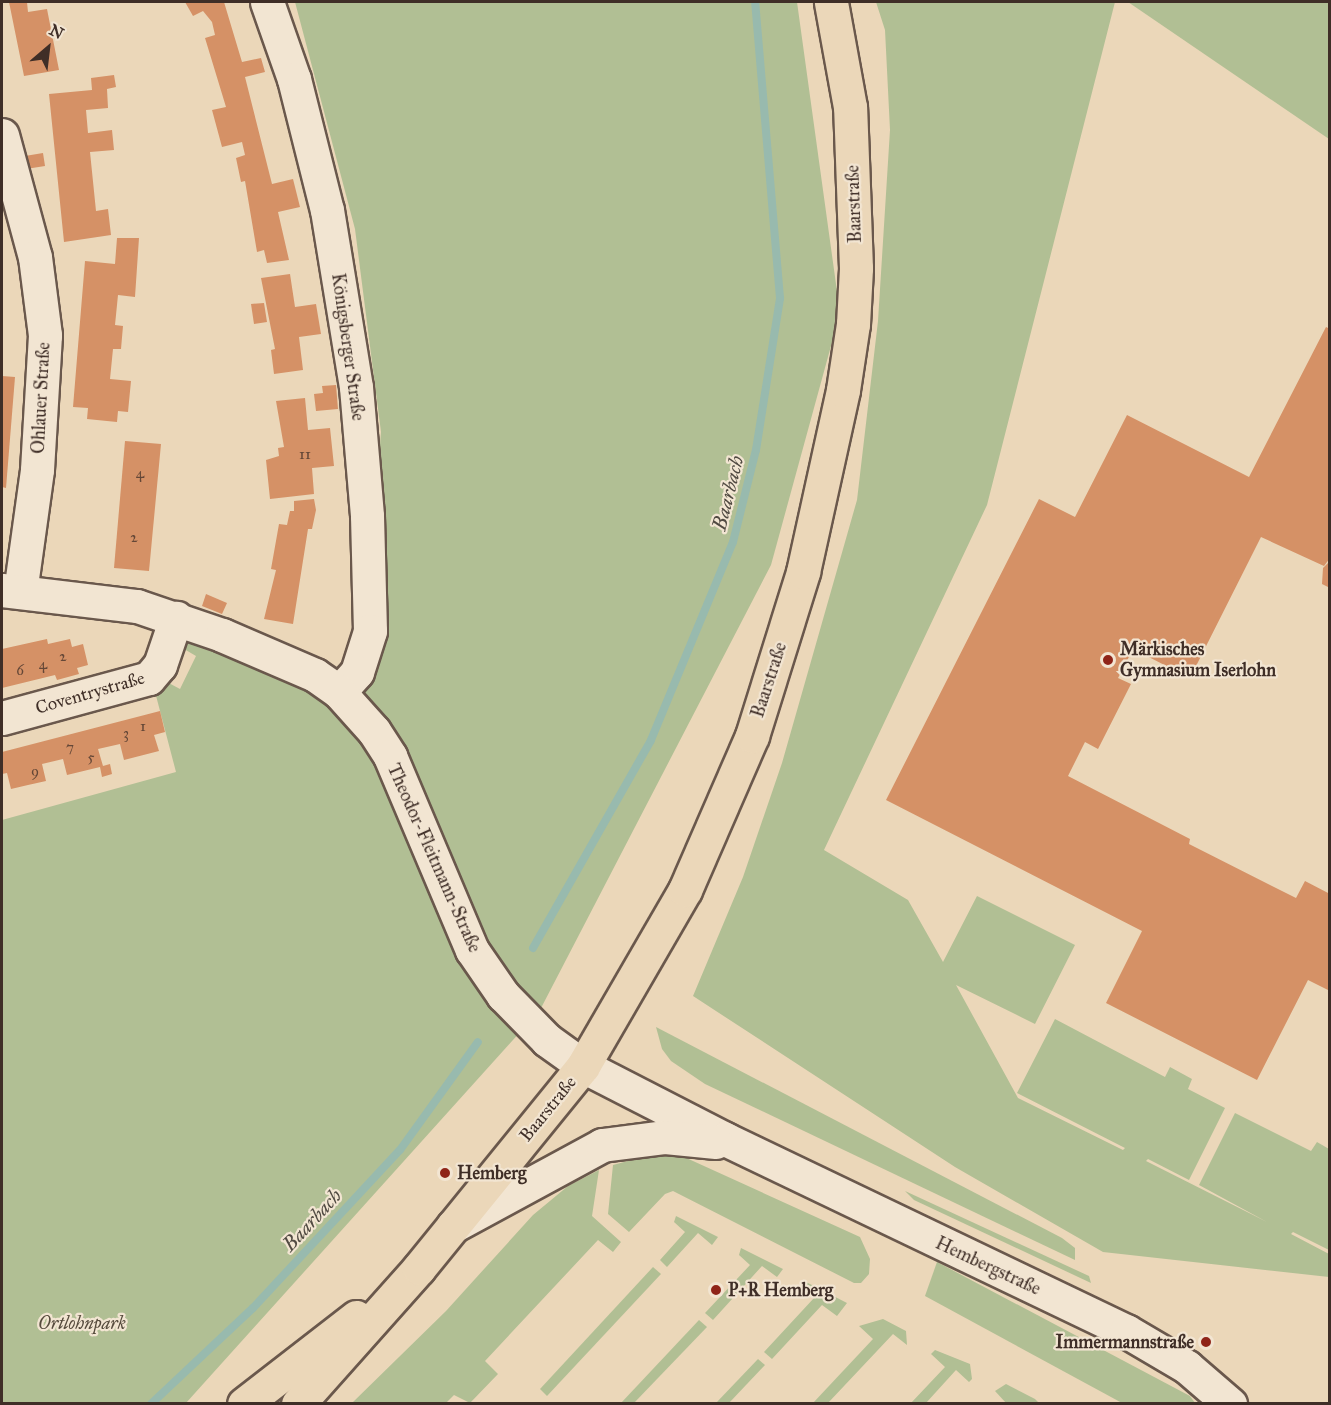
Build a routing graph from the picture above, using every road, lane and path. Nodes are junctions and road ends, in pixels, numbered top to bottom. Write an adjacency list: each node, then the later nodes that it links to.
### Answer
1 (267, 2): 6 (street, Königsberger Straße)
2 (831, 2): 8 (main road, Baarstraße)
3 (2, 135): 4 (street, Ohlauer Straße)
4 (11, 591): 5 (street, Theodor-Fleitmann-Straße)
5 (176, 618): 6 (street, Theodor-Fleitmann-Straße); 7 (street, Coventrystraße)
6 (339, 692): 8 (street, Theodor-Fleitmann-Straße)
7 (2, 718)
8 (583, 1066): 9 (street, Hembergstraße); 10 (main road, Baarstraße)
9 (736, 1144): 10 (street, Hembergstraße); 14 (street, Hembergstraße)
10 (450, 1228): 11 (main road, Baarstraße)
11 (419, 1268): 12 (main road, Baarstraße); 13 (main road, Baarstraße)
12 (244, 1404)
13 (298, 1404)
14 (1230, 1404)

